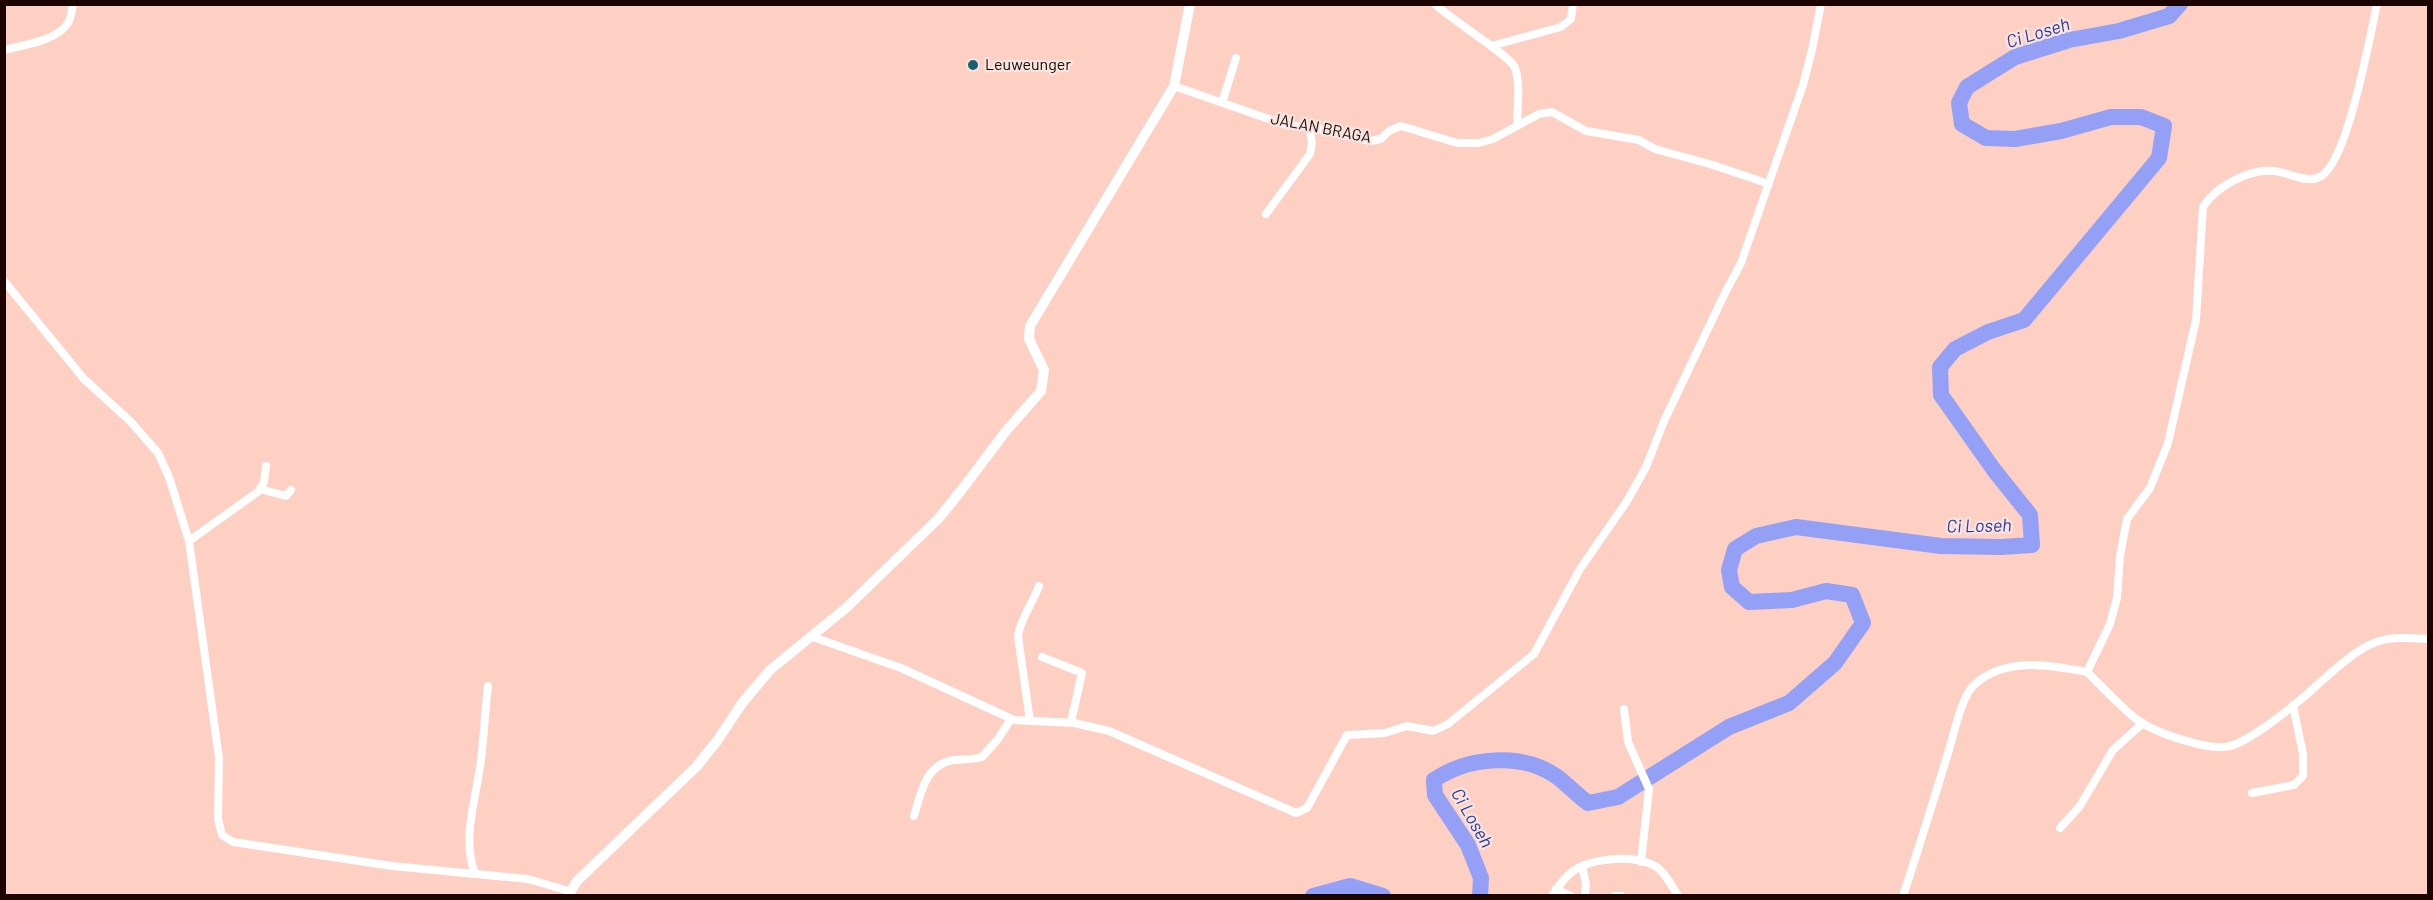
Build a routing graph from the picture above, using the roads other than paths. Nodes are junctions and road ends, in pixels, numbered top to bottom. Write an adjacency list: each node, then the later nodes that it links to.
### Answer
1 (74, 4): 8 (street)
2 (1190, 4): 10 (street)
3 (1435, 4): 7 (street)
4 (1574, 4): 7 (street)
5 (1821, 4): 14 (street)
6 (2377, 4): 25 (street)
7 (1491, 46): 12 (street)
8 (4, 50)
9 (1236, 58): 11 (street)
10 (1174, 86): 11 (street, JALAN BRAGA); 22 (street)
11 (1222, 103): 13 (street, JALAN BRAGA)
12 (1517, 125): 13 (street, JALAN BRAGA); 14 (street, JALAN BRAGA)
13 (1309, 128): 15 (street)
14 (1769, 184): 30 (street)
15 (1266, 214)
16 (4, 281): 20 (street)
17 (266, 466): 18 (street)
18 (260, 489): 19 (street); 20 (street)
19 (291, 490)
20 (189, 541): 37 (street)
21 (1039, 586): 29 (street)
22 (810, 636): 29 (street); 39 (street)
23 (2428, 639): 27 (street)
24 (1042, 657): 30 (street)
25 (2087, 672): 31 (street); 45 (street)
26 (488, 686): 37 (street)
27 (2293, 705): 31 (street); 32 (street)
28 (1624, 709): 35 (street)
29 (1019, 720): 30 (street); 33 (street)
30 (1071, 722)
31 (2143, 723): 34 (street)
32 (2252, 793)
33 (914, 816)
34 (2060, 828)
35 (1641, 862): 36 (street); 44 (street)
36 (1582, 866): 38 (street); 41 (street)
37 (475, 873): 39 (street)
38 (1554, 892): 40 (street)
39 (569, 893)
40 (1571, 896)
41 (1585, 896)
42 (1614, 896): 43 (street)
43 (1621, 896)
44 (1678, 896)
45 (1903, 896)

